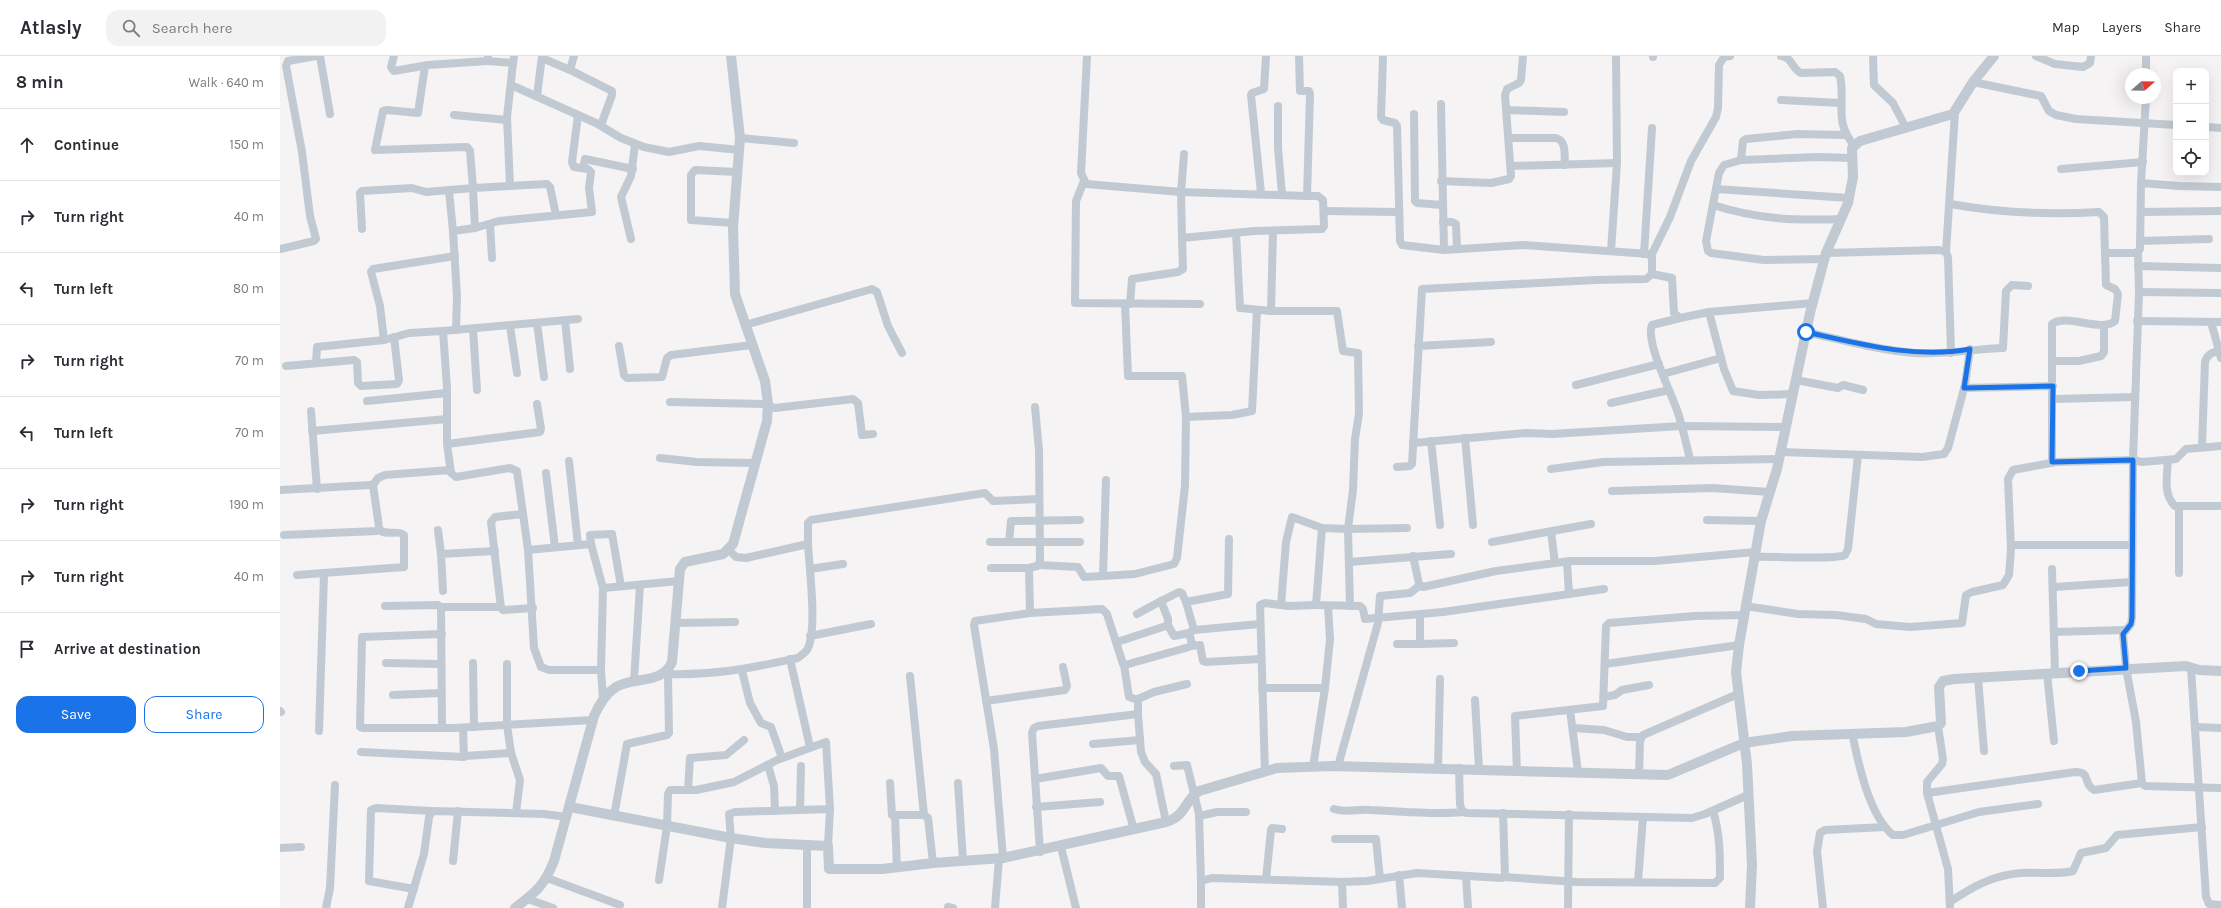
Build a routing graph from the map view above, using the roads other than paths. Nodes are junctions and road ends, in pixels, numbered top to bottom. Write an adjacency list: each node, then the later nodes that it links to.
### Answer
1 (316, 56): 104 (street)
2 (320, 56): 40 (street)
3 (394, 56): 26 (street)
4 (428, 56): 26 (street)
5 (574, 56): 28 (street)
6 (730, 56): 53 (street)
7 (1087, 56): 70 (street)
8 (1266, 56): 79 (street)
9 (1299, 56): 81 (street)
10 (1383, 56): 88 (street)
11 (1523, 56): 37 (street)
12 (1616, 56): 63 (street)
13 (1730, 56): 111 (street)
14 (1781, 56): 22 (street)
15 (1873, 56): 50 (street)
16 (1994, 56): 29 (street)
17 (2036, 56): 18 (street)
18 (2091, 56)
19 (2146, 56): 27 (street)
20 (542, 57): 28 (street); 31 (street)
21 (488, 58): 23 (street); 25 (street)
22 (1790, 58): 33 (street)
23 (469, 59): 24 (street)
24 (446, 60): 26 (street)
25 (514, 60): 30 (street)
26 (427, 66): 75 (street)
27 (2146, 68)
28 (570, 70): 47 (street)
29 (1973, 82): 39 (street); 45 (street)
30 (511, 85): 31 (street); 44 (street)
31 (537, 96): 43 (street)
32 (1781, 100): 33 (street)
33 (1841, 103): 52 (street)
34 (1440, 104): 71 (street)
35 (2146, 104): 45 (street)
36 (1278, 106): 80 (street)
37 (1506, 110): 38 (street); 54 (street)
38 (1564, 112)
39 (1955, 112): 50 (street); 83 (street)
40 (330, 114)
41 (1414, 114): 84 (street)
42 (454, 115): 44 (street)
43 (578, 115): 47 (street); 66 (street)
44 (507, 120): 73 (street)
45 (2146, 124): 46 (street); 62 (street)
46 (2173, 125)
47 (601, 126): 56 (street)
48 (2209, 127): 51 (street)
49 (1652, 128): 111 (street)
50 (1906, 128): 57 (street)
51 (2221, 128)
52 (1846, 135): 57 (street); 61 (street)
53 (740, 138): 55 (street); 58 (street)
54 (1509, 138): 64 (street); 65 (street)
55 (794, 143)
56 (635, 144): 58 (street); 67 (street)
57 (1854, 145): 60 (street)
58 (740, 150): 69 (street)
59 (1184, 154): 78 (street)
60 (1852, 158): 61 (street); 82 (street)
61 (1741, 160): 76 (street)
62 (2143, 162): 68 (street); 72 (street)
63 (1616, 163): 64 (street); 107 (street)
64 (1565, 165): 65 (street)
65 (1511, 166): 71 (street)
66 (583, 168): 67 (street); 90 (street)
67 (633, 169): 101 (street)
68 (2062, 169)
69 (737, 172): 93 (street); 93 (street)
70 (1084, 181): 78 (street); 122 (street)
71 (1441, 181): 84 (street)
72 (2141, 183): 74 (street); 89 (street)
73 (510, 186): 75 (street); 90 (street)
74 (2221, 187)
75 (473, 188): 77 (street); 95 (street)
76 (1716, 189): 82 (street); 85 (street)
77 (449, 190): 96 (street); 98 (street)
78 (1181, 192): 79 (street); 100 (street)
79 (1261, 193): 80 (street)
80 (1282, 194): 81 (street)
81 (1307, 196): 86 (street)
82 (1849, 198): 91 (street)
83 (1950, 204): 108 (street); 110 (street)
84 (1442, 205): 92 (street)
85 (1713, 205): 91 (street); 113 (street)
86 (1324, 211): 88 (street); 97 (street)
87 (2221, 211): 89 (street)
88 (1398, 212): 106 (street)
89 (2141, 212): 103 (street)
90 (556, 215): 94 (street)
91 (1841, 219): 113 (street)
92 (1443, 222): 105 (street); 106 (street)
93 (733, 223): 134 (street)
94 (490, 224): 95 (street); 114 (street)
95 (475, 228): 98 (street)
96 (362, 229)
97 (1273, 230): 99 (street); 125 (street)
98 (453, 231): 112 (street)
99 (1236, 233): 100 (street); 124 (street)
100 (1182, 238): 122 (street)
101 (631, 239)
102 (2209, 239): 103 (street)
103 (2140, 241): 109 (street)
104 (280, 249)
105 (1457, 249): 106 (street); 107 (street)
106 (1444, 250)
107 (1611, 250): 111 (street)
108 (1946, 252): 113 (street); 149 (street)
109 (2138, 252): 110 (street); 115 (street)
110 (2105, 253): 135 (street)
111 (1647, 255): 117 (street)
112 (455, 256): 138 (street); 142 (street)
113 (1825, 256): 121 (street)
114 (492, 258)
115 (2138, 266): 116 (street); 119 (street)
116 (2221, 268)
117 (1652, 274): 127 (street); 146 (street)
118 (2028, 286): 147 (street)
119 (2139, 292): 120 (street); 130 (street)
120 (2221, 293)
121 (1813, 303): 126 (street); 140 (street)
122 (1127, 304): 123 (street); 178 (street)
123 (1200, 304)
124 (1257, 310): 125 (street); 178 (street)
125 (1271, 311): 223 (street)
126 (1710, 312): 127 (street); 151 (street)
127 (1680, 318): 154 (street)
128 (578, 319): 129 (street)
129 (565, 320): 133 (street); 156 (street)
130 (2137, 321): 131 (street); 169 (street)
131 (2211, 322): 132 (street); 150 (street)
132 (2221, 322)
133 (537, 323): 136 (street); 159 (street)
134 (745, 325): 144 (street); 148 (street)
135 (2104, 325): 152 (street); 152 (street)
136 (510, 326): 137 (street); 157 (street)
137 (473, 329): 138 (street); 164 (street)
138 (456, 330): 139 (street)
139 (443, 331): 141 (street); 167 (street)
140 (1806, 332): 149 (street); 160 (street)
141 (394, 337): 142 (street); 153 (street)
142 (384, 340): 153 (street)
143 (1491, 342): 146 (street)
144 (752, 344): 145 (street); 175 (street)
145 (619, 346)
146 (1418, 346): 186 (street)
147 (1970, 349): 149 (street); 163 (street)
148 (902, 353)
149 (1951, 353)
150 (2220, 353): 188 (street)
151 (1721, 358): 158 (street); 168 (street)
152 (2052, 361): 162 (street)
153 (316, 363): 155 (street)
154 (1659, 364): 158 (street); 161 (street)
155 (286, 366)
156 (570, 369)
157 (517, 373)
158 (1663, 374): 165 (street)
159 (544, 377)
160 (1796, 380): 166 (street); 168 (street)
161 (1576, 385)
162 (2053, 386): 163 (street); 170 (street)
163 (1964, 388): 191 (street)
164 (477, 390)
165 (1669, 390): 173 (street); 180 (street)
166 (1863, 390)
167 (447, 393): 171 (street); 179 (street)
168 (1793, 394): 181 (street)
169 (2135, 396): 170 (street); 194 (street)
170 (2053, 399): 197 (street)
171 (367, 401)
172 (670, 402): 175 (street)
173 (1611, 403)
174 (537, 404): 187 (street)
175 (768, 407): 183 (street); 198 (street)
176 (1035, 407): 209 (street)
177 (311, 411): 182 (street)
178 (1186, 417): 258 (street)
179 (447, 419): 182 (street); 187 (street)
180 (1681, 426): 181 (street); 184 (street); 193 (street)
181 (1785, 427): 190 (street)
182 (312, 431): 205 (street)
183 (874, 434)
184 (1464, 438): 185 (street); 219 (street)
185 (1431, 440): 186 (street); 218 (street)
186 (1413, 443): 199 (street)
187 (447, 444): 201 (street)
188 (2202, 446): 189 (street); 195 (street)
189 (2221, 446)
190 (1780, 455): 191 (street); 193 (street); 208 (street)
191 (1858, 455): 244 (street)
192 (660, 458): 198 (street)
193 (1690, 459): 200 (street)
194 (2133, 460): 195 (street); 197 (street); 237 (street)
195 (2168, 460): 210 (street)
196 (569, 461): 235 (street)
197 (2052, 462): 236 (street)
198 (756, 463): 240 (street)
199 (1397, 467)
200 (1551, 469)
201 (450, 470): 204 (street); 212 (street)
202 (546, 473): 238 (street)
203 (1106, 480): 258 (street)
204 (374, 485): 205 (street); 222 (street)
205 (317, 489): 206 (street)
206 (280, 490)
207 (1612, 492): 208 (street)
208 (1770, 492): 216 (street)
209 (1039, 499): 213 (street); 234 (street)
210 (2179, 506): 211 (street); 255 (street)
211 (2221, 506)
212 (523, 514): 239 (street); 241 (street)
213 (1039, 520): 214 (street); 228 (street); 230 (street)
214 (1080, 520)
215 (1707, 520): 216 (street)
216 (1761, 521): 244 (street)
217 (1591, 524): 225 (street)
218 (1440, 525)
219 (1473, 525)
220 (1322, 528): 223 (street); 271 (street); 272 (street)
221 (1407, 528): 223 (street)
222 (378, 529): 226 (street); 256 (street)
223 (1348, 529): 246 (street)
224 (438, 530): 242 (street)
225 (1551, 532): 232 (street); 248 (street)
226 (284, 535)
227 (1229, 539): 270 (street)
228 (1040, 541): 230 (street); 231 (street); 250 (street)
229 (990, 542): 230 (street)
230 (1010, 542)
231 (1080, 542)
232 (1492, 542)
233 (592, 544): 235 (street); 262 (street); 265 (street)
234 (808, 544): 240 (street); 253 (street)
235 (578, 545): 238 (street)
236 (2011, 545): 237 (street); 279 (street)
237 (2132, 545): 260 (street)
238 (554, 547): 239 (street)
239 (528, 550): 278 (street)
240 (729, 550): 259 (street)
241 (495, 551): 242 (street); 277 (street)
242 (441, 554): 267 (street)
243 (1451, 554): 245 (street)
244 (1755, 554): 247 (street); 279 (street)
245 (1413, 556): 246 (street); 263 (street)
246 (1349, 562): 275 (street)
247 (1567, 562): 248 (street); 268 (street)
248 (1555, 563): 263 (street)
249 (843, 564): 253 (street)
250 (1039, 566): 252 (street); 258 (street)
251 (991, 568): 252 (street)
252 (1029, 568): 280 (street)
253 (810, 569): 293 (street)
254 (2052, 569): 264 (street)
255 (2179, 573)
256 (324, 574): 257 (street); 343 (street)
257 (298, 576)
258 (1103, 576)
259 (679, 581): 261 (street); 285 (street)
260 (2132, 582): 264 (street); 289 (street)
261 (640, 585): 262 (street); 319 (street)
262 (621, 586): 265 (street)
263 (1419, 586): 283 (street)
264 (2054, 587): 291 (street)
265 (604, 588): 311 (street)
266 (1604, 589): 268 (street)
267 (443, 590)
268 (1569, 594): 282 (street)
269 (1161, 601): 270 (street); 281 (street); 288 (street)
270 (1186, 602): 290 (street)
271 (1281, 605): 272 (street); 287 (street)
272 (1316, 605): 274 (street)
273 (385, 606): 276 (street)
274 (1328, 606): 275 (street); 323 (street)
275 (1350, 606): 283 (street)
276 (441, 607): 277 (street); 292 (street)
277 (501, 607): 278 (street)
278 (532, 608): 311 (street)
279 (1744, 610): 298 (street); 306 (street)
280 (1030, 614): 294 (street); 331 (street)
281 (1137, 614)
282 (1420, 615): 283 (street); 297 (street)
283 (1379, 619): 360 (street)
284 (735, 622): 285 (street)
285 (675, 623): 315 (street)
286 (871, 624): 293 (street)
287 (1260, 624): 290 (street); 301 (street)
288 (1168, 626): 290 (street); 294 (street)
289 (2124, 630): 291 (street); 309 (street)
290 (1192, 631): 299 (street)
291 (2054, 632): 314 (street)
292 (442, 634): 304 (street); 339 (street)
293 (810, 636): 300 (street)
294 (1117, 642): 307 (street)
295 (1454, 642): 297 (street)
296 (1396, 644): 297 (street)
297 (1420, 644)
298 (1739, 645): 306 (street); 327 (street)
299 (1191, 646): 301 (street); 307 (street)
300 (790, 659): 312 (street); 351 (street)
301 (1261, 659): 322 (street)
302 (386, 663): 304 (street)
303 (473, 663): 337 (street)
304 (441, 664): 324 (street)
305 (507, 664): 335 (street)
306 (1605, 664): 326 (street)
307 (1124, 665): 329 (street)
308 (1063, 667): 331 (street)
309 (2126, 668): 310 (street); 314 (street); 372 (street)
310 (2192, 668): 313 (street); 338 (street)
311 (601, 670): 328 (street)
312 (742, 670): 315 (street); 356 (street)
313 (2221, 671)
314 (2051, 673): 317 (street); 348 (street)
315 (666, 674): 319 (street); 398 (street)
316 (910, 676): 396 (street)
317 (1978, 678): 336 (street); 352 (street)
318 (1440, 679): 362 (street)
319 (634, 681): 328 (street)
320 (1187, 684): 329 (street)
321 (1648, 685): 326 (street)
322 (1262, 688): 323 (street); 365 (street)
323 (1325, 688): 361 (street)
324 (441, 693): 325 (street); 339 (street)
325 (393, 695)
326 (1604, 697): 332 (street)
327 (1738, 698): 345 (street); 349 (street)
328 (603, 699): 334 (street)
329 (1138, 699): 333 (street)
330 (1475, 700): 364 (street)
331 (986, 701): 416 (street)
332 (1570, 710): 341 (street); 366 (street)
333 (1138, 714): 347 (street); 369 (street)
334 (593, 720): 335 (street); 390 (street)
335 (507, 725): 337 (street); 354 (street)
336 (1938, 726): 344 (street); 377 (street)
337 (474, 727): 340 (street)
338 (2196, 727): 342 (street); 374 (street)
339 (442, 728): 340 (street)
340 (463, 728): 355 (street)
341 (1573, 728): 345 (street); 367 (street)
342 (2221, 728)
343 (319, 731)
344 (1852, 733): 349 (street); 404 (street)
345 (1641, 737): 368 (street)
346 (744, 740): 376 (street)
347 (1140, 740): 350 (street); 401 (street)
348 (2054, 741)
349 (1744, 743): 368 (street); 378 (street)
350 (1093, 744)
351 (810, 747): 356 (street); 383 (street)
352 (1984, 751)
353 (361, 752): 355 (street)
354 (512, 753): 355 (street); 393 (street)
355 (465, 756)
356 (782, 758): 357 (street)
357 (768, 765): 376 (street); 388 (street)
358 (801, 766): 385 (street)
359 (1174, 766): 379 (street)
360 (1338, 766): 361 (street); 362 (street)
361 (1313, 767): 365 (street)
362 (1438, 768): 363 (street)
363 (1460, 768): 364 (street); 392 (street)
364 (1480, 769): 366 (street)
365 (1265, 772): 379 (street)
366 (1517, 772): 367 (street)
367 (1578, 772): 368 (street)
368 (1639, 775)
369 (1035, 780): 382 (street); 407 (street)
370 (890, 783): 399 (street)
371 (958, 783): 418 (street)
372 (2142, 783): 374 (street); 377 (street)
373 (335, 785): 437 (street)
374 (2200, 788): 375 (street); 405 (street)
375 (2221, 788)
376 (688, 790): 403 (street)
377 (1927, 793): 402 (street)
378 (1748, 795): 389 (street); 450 (street)
379 (1194, 797): 397 (street); 401 (street)
380 (1100, 802): 382 (street)
381 (2038, 804): 402 (street)
382 (1036, 807): 415 (street)
383 (830, 809): 385 (street); 411 (street)
384 (1334, 809): 392 (street)
385 (800, 810): 388 (street)
386 (432, 811): 387 (street); 432 (street); 432 (street)
387 (458, 811): 393 (street); 417 (street)
388 (774, 811): 408 (street)
389 (1713, 811): 400 (street); 431 (street)
390 (568, 812): 393 (street); 398 (street); 424 (street)
391 (1246, 812): 397 (street)
392 (1463, 812): 394 (street)
393 (516, 813)
394 (1503, 813): 395 (street); 423 (street)
395 (1569, 814): 400 (street); 429 (street)
396 (924, 815): 399 (street); 419 (street)
397 (1199, 815): 428 (street)
398 (614, 816): 403 (street)
399 (895, 816): 420 (street)
400 (1643, 817): 431 (street)
401 (1166, 822): 407 (street)
402 (1937, 824): 404 (street); 435 (street)
403 (667, 826): 408 (street); 426 (street)
404 (1885, 827): 451 (street)
405 (2202, 827): 435 (street); 436 (street)
406 (1282, 829): 427 (street)
407 (1134, 830): 413 (street)
408 (731, 838): 410 (street); 441 (street)
409 (1335, 839): 425 (street)
410 (807, 844): 411 (street); 442 (street)
411 (828, 846): 420 (street)
412 (301, 847): 414 (street)
413 (1061, 847): 415 (street); 444 (street)
414 (280, 848)
415 (1040, 852): 416 (street)
416 (1001, 858): 418 (street); 443 (street)
417 (453, 861)
418 (963, 861): 419 (street)
419 (933, 863): 420 (street)
420 (897, 868)
421 (1399, 875): 422 (street); 425 (street); 447 (street)
422 (1466, 877): 423 (street); 448 (street)
423 (1504, 877): 429 (street)
424 (547, 878): 433 (street); 434 (street)
425 (1380, 879): 430 (street)
426 (659, 880)
427 (1266, 880): 428 (street); 430 (street)
428 (1201, 881): 445 (street)
429 (1570, 881): 431 (street); 449 (street)
430 (1342, 882): 446 (street)
431 (1638, 882)
432 (414, 889): 438 (street)
433 (528, 899): 439 (street); 440 (street)
434 (620, 905)
435 (1950, 905)
436 (2221, 905)
437 (326, 908)
438 (408, 908)
439 (515, 908)
440 (554, 908)
441 (722, 908)
442 (807, 908)
443 (995, 908)
444 (1076, 908)
445 (1201, 908)
446 (1343, 908)
447 (1402, 908)
448 (1468, 908)
449 (1568, 908)
450 (1750, 908)
451 (1823, 908)

